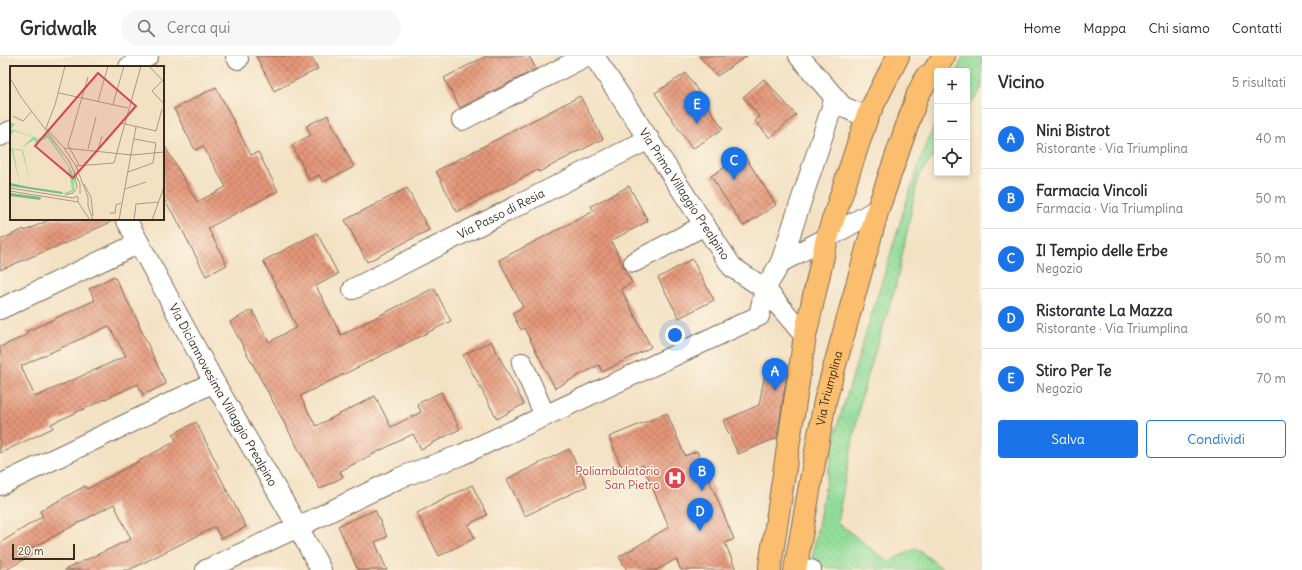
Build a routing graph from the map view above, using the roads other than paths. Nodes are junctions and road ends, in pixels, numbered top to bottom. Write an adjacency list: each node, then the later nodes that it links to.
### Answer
1 (148, 56): 8 (street)
2 (586, 56): 12 (street)
3 (594, 56): 15 (street, Via Prima Villaggio Prealpino)
4 (799, 56): 10 (street)
5 (898, 56): 11 (main road)
6 (935, 56): 9 (main road, Via Triumplina)
7 (944, 56): 9 (main road)
8 (130, 66)
9 (918, 94): 16 (main road, Via Triumplina)
10 (835, 98): 11 (street); 22 (street)
11 (867, 117): 19 (main road)
12 (462, 120)
13 (10, 131): 14 (street)
14 (0, 136)
15 (648, 139): 18 (street, Via Prima Villaggio Prealpino); 23 (street, Via Passo di Resia)
16 (878, 209): 19 (street); 32 (main road, Via Triumplina)
17 (127, 220): 20 (street, Via Diciannovesima Villaggio Prealpino)
18 (705, 225): 21 (street); 24 (street, Via Prima Villaggio Prealpino)
19 (827, 238): 22 (street); 26 (main road)
20 (139, 243): 25 (street); 28 (street, Via Diciannovesima Villaggio Prealpino)
21 (634, 262)
22 (781, 262): 24 (street)
23 (353, 289)
24 (765, 289): 26 (street, Via Prima Villaggio Prealpino); 29 (street)
25 (0, 309)
26 (805, 336): 35 (main road)
27 (522, 362): 29 (street)
28 (214, 382): 30 (street); 31 (street, Via Diciannovesima Villaggio Prealpino)
29 (545, 416): 31 (street)
30 (0, 485)
31 (298, 527): 33 (street); 34 (street, Via Diciannovesima Villaggio Prealpino)
32 (801, 569)
33 (206, 570)
34 (321, 570)
35 (770, 570)

